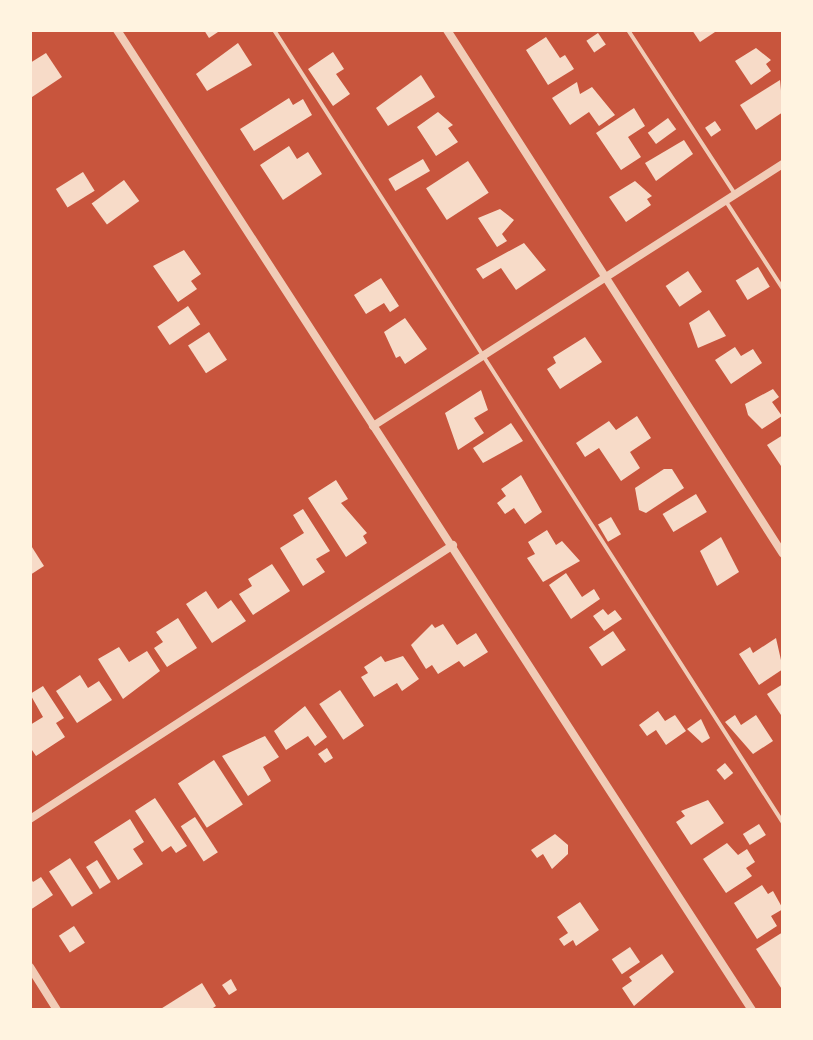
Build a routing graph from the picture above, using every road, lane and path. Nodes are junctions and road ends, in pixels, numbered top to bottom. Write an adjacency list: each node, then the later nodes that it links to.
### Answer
1 (117, 30): 11 (street)
2 (274, 30): 10 (lane)
3 (447, 30): 8 (street)
4 (628, 30): 6 (lane)
5 (783, 164): 6 (street)
6 (735, 194): 7 (street)
7 (725, 200): 8 (street); 9 (lane)
8 (603, 277): 10 (street); 13 (street)
9 (783, 289)
10 (479, 357): 11 (street); 15 (lane)
11 (373, 426): 12 (street)
12 (453, 545): 14 (street); 18 (street)
13 (783, 554)
14 (30, 819)
15 (783, 823)
16 (30, 967): 17 (street)
17 (57, 1010)
18 (752, 1010)

